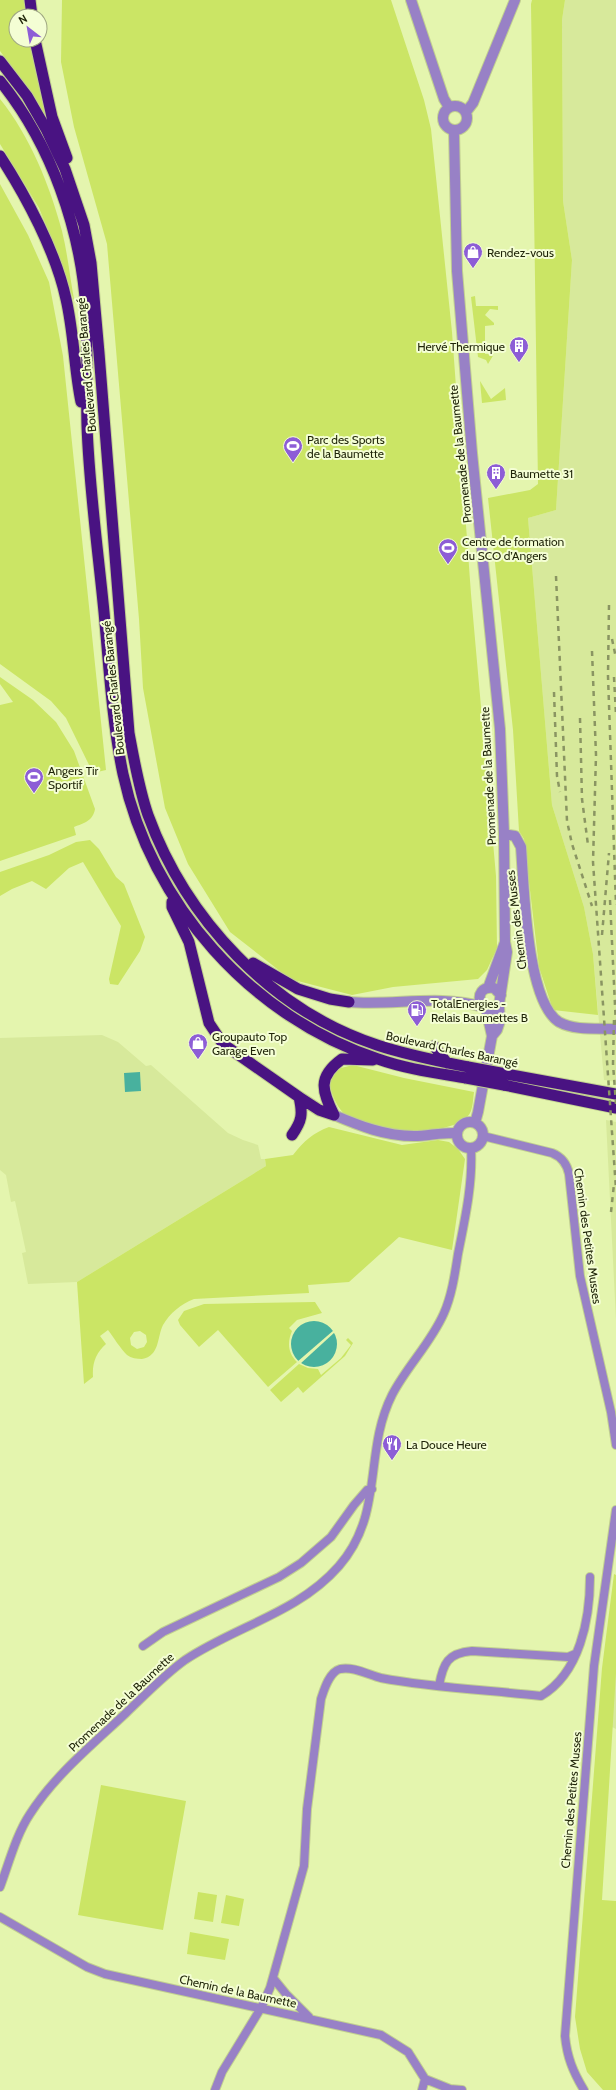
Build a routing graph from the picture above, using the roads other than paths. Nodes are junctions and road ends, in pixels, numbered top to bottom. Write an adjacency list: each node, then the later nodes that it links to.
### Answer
1 (411, 0): 6 (street)
2 (515, 0): 7 (street)
3 (37, 48): 10 (highway)
4 (0, 61): 10 (highway)
5 (0, 81): 11 (highway, Boulevard Charles Barangé)
6 (449, 107): 7 (street); 8 (street)
7 (466, 112): 8 (street)
8 (454, 130): 12 (street, Promenade de la Baumette)
9 (0, 156): 11 (highway)
10 (75, 196): 15 (highway, Boulevard Charles Barangé)
11 (87, 428): 13 (highway, Boulevard Charles Barangé)
12 (504, 834): 14 (street, Promenade de la Baumette); 22 (street, Chemin des Musses)
13 (171, 895): 25 (highway, Boulevard Charles Barangé); 29 (highway)
14 (505, 942): 16 (street, Promenade de la Baumette); 17 (street, Promenade de la Baumette)
15 (240, 958): 19 (highway); 26 (highway, Boulevard Charles Barangé)
16 (484, 990): 17 (street); 18 (street); 21 (street, Promenade de la Baumette)
17 (501, 995): 20 (street, Promenade de la Baumette)
18 (462, 1001): 19 (street); 21 (street)
19 (349, 1002)
20 (499, 1005): 21 (street); 23 (street, Promenade de la Baumette)
21 (484, 1008): 23 (street, Promenade de la Baumette)
22 (616, 1029)
23 (492, 1036): 32 (street, Promenade de la Baumette)
24 (434, 1046): 26 (highway)
25 (379, 1060): 27 (highway, Boulevard Charles Barangé); 31 (highway)
26 (447, 1063): 27 (highway, Boulevard Charles Barangé)
27 (467, 1072): 28 (highway, Boulevard Charles Barangé, bridge); 30 (highway, Boulevard Charles Barangé, bridge)
28 (616, 1094)
29 (299, 1097): 31 (highway); 34 (highway)
30 (616, 1108)
31 (334, 1115): 33 (street)
32 (474, 1123): 33 (street); 35 (street)
33 (457, 1133): 36 (street)
34 (292, 1135)
35 (483, 1136): 36 (street); 37 (street, Chemin des Petites Musses)
36 (471, 1148): 38 (street, Promenade de la Baumette)
37 (616, 1445)
38 (372, 1488): 39 (street, Promenade de la Baumette); 40 (street, Promenade de la Baumette)
39 (354, 1505): 40 (street); 43 (street, Promenade de la Baumette)
40 (369, 1506): 46 (street, Promenade de la Baumette)
41 (616, 1510): 55 (street, Chemin des Petites Musses)
42 (590, 1577): 44 (street)
43 (143, 1646)
44 (575, 1654): 45 (street); 45 (street)
45 (439, 1686): 48 (street)
46 (0, 1887)
47 (0, 1917): 49 (street, Chemin de la Baumette)
48 (273, 1978): 49 (street); 50 (street)
49 (260, 2008): 50 (street, Chemin de la Baumette); 52 (street)
50 (311, 2019): 51 (street, Chemin de la Baumette)
51 (425, 2080): 53 (street); 54 (street)
52 (215, 2090)
53 (422, 2090)
54 (462, 2090)
55 (584, 2090)

